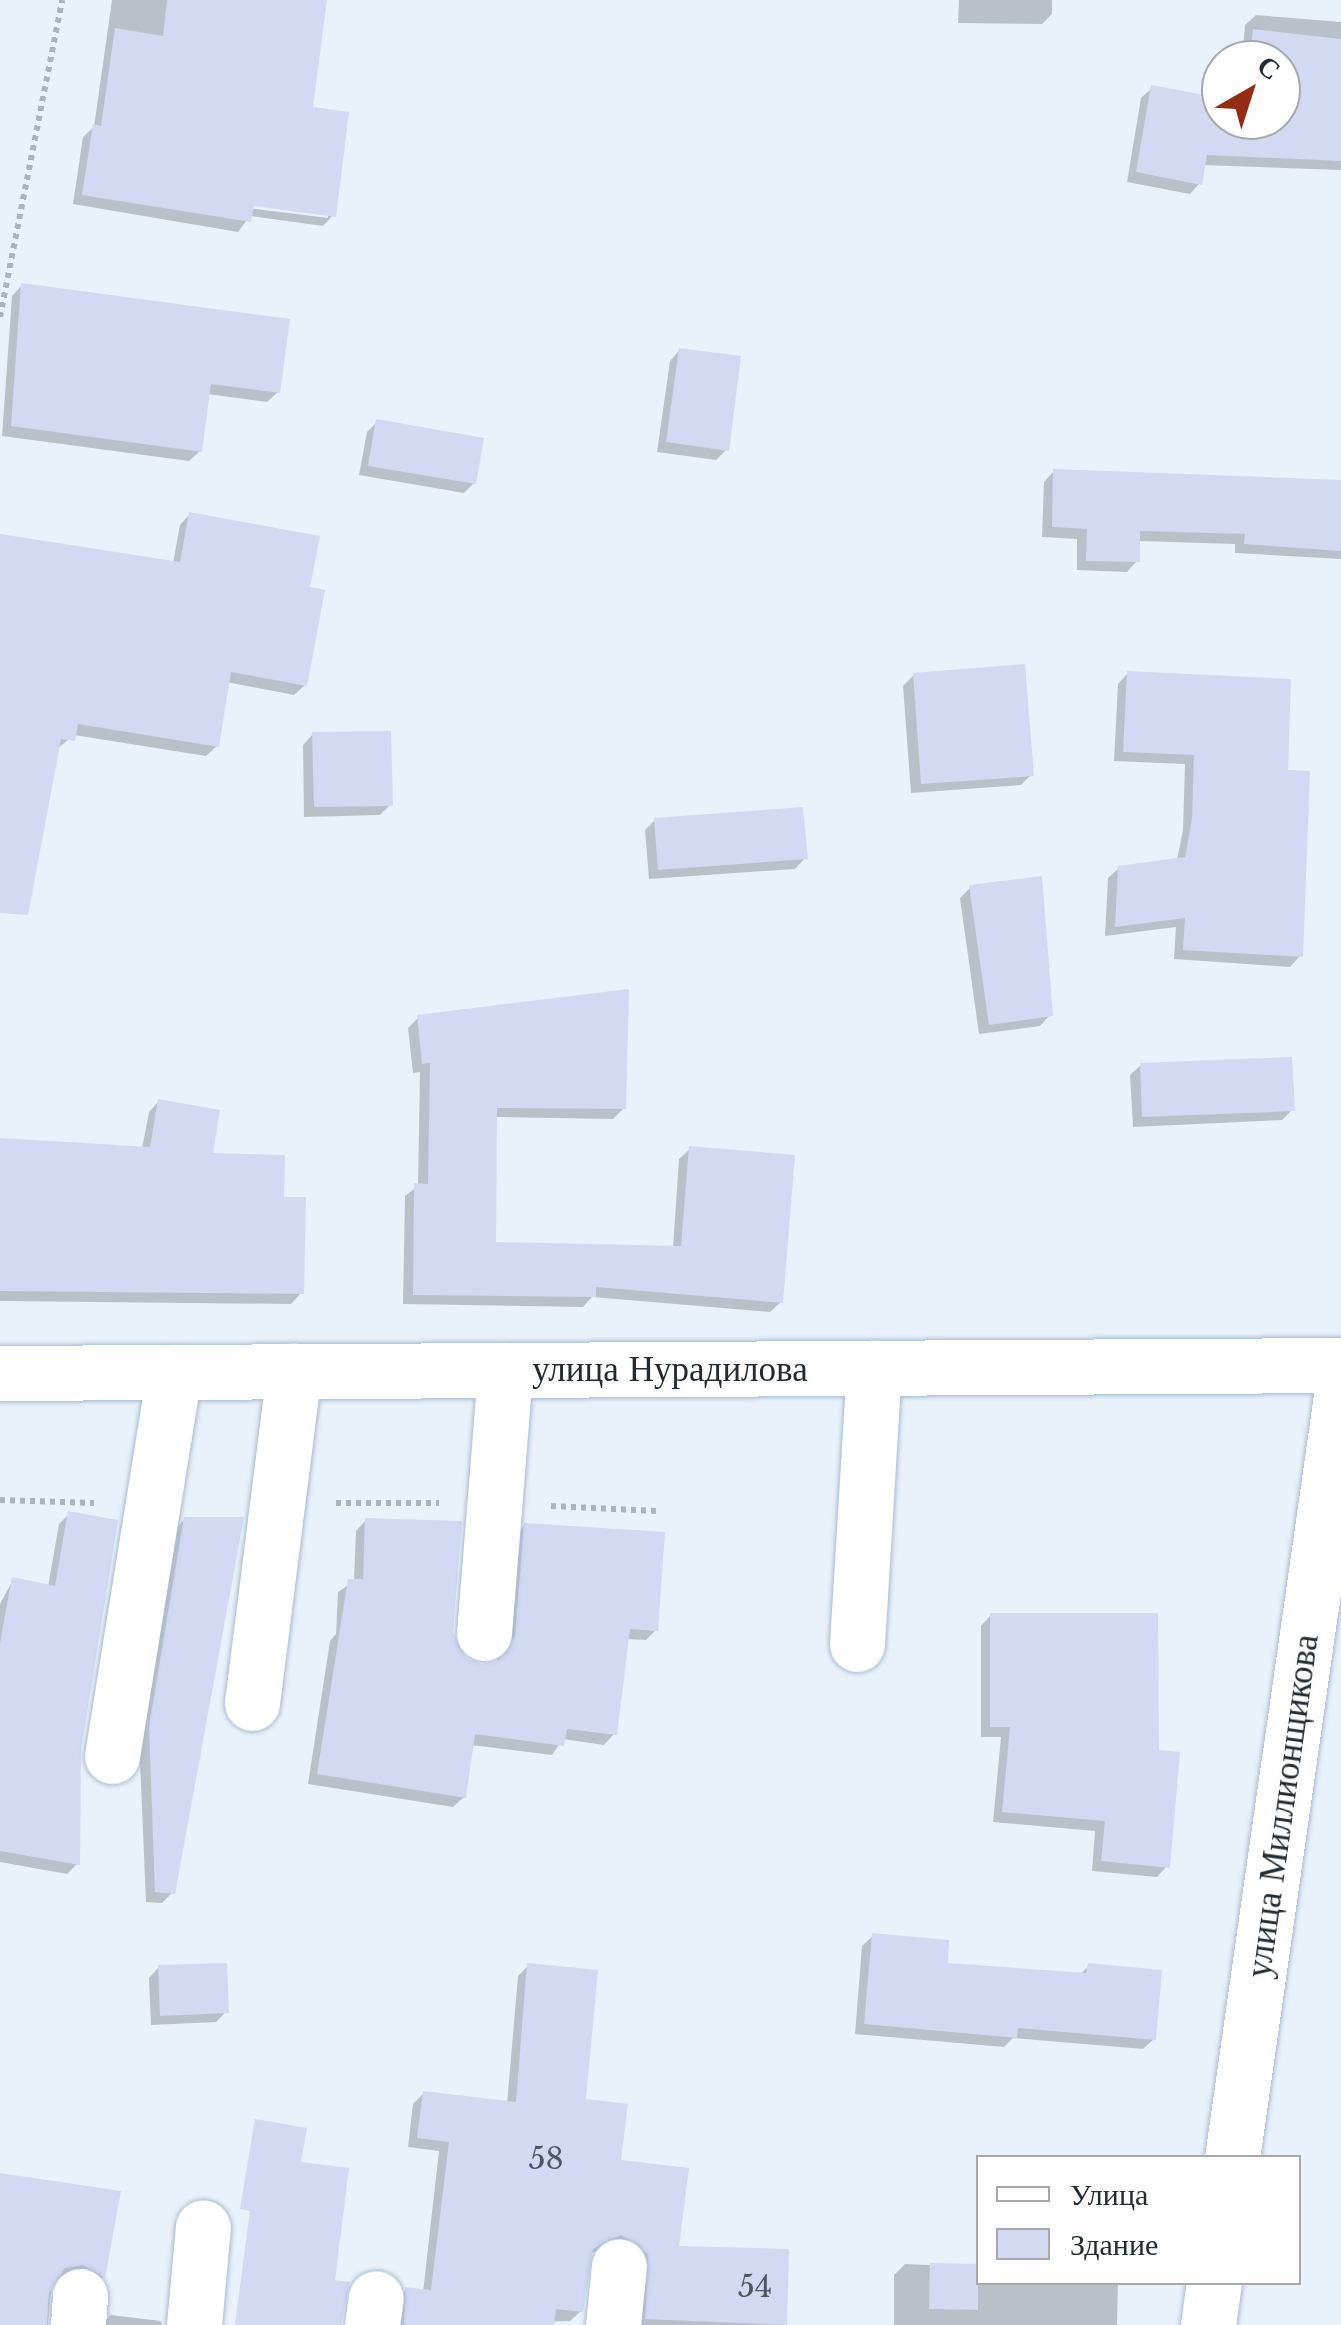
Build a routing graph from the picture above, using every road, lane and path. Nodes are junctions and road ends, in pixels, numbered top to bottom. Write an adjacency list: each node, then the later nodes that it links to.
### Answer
1 (62, 0): 2 (path)
2 (0, 317)
3 (1341, 1365): 4 (street, улица Нурадилова)
4 (874, 1368): 5 (street, улица Нурадилова); 11 (street)
5 (505, 1370): 6 (street, улица Нурадилова); 10 (street)
6 (294, 1371): 7 (street, улица Нурадилова); 12 (street)
7 (174, 1372): 8 (street, улица Нурадилова); 13 (street)
8 (0, 1373)
9 (1341, 1396): 14 (street, улица Миллионщикова)
10 (484, 1633)
11 (857, 1644)
12 (252, 1704)
13 (112, 1756)
14 (1232, 2155)
15 (203, 2227): 18 (street)
16 (619, 2266): 19 (street)
17 (1214, 2285): 20 (street)
18 (194, 2325)
19 (613, 2325)
20 (1208, 2325)

